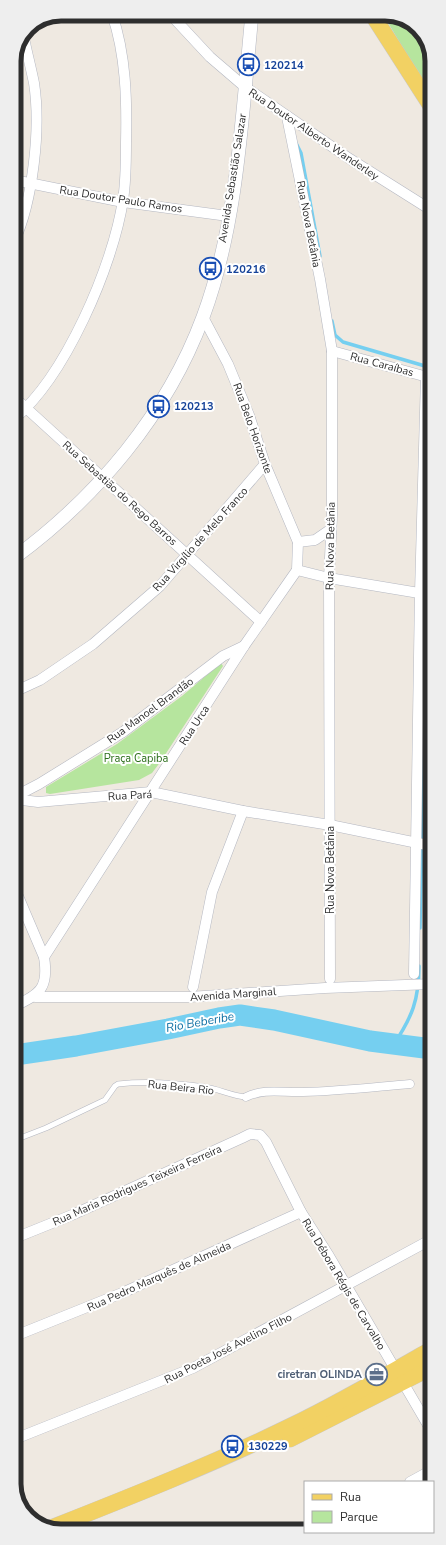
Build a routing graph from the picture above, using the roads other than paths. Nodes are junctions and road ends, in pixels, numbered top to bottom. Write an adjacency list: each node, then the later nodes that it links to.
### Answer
1 (115, 21): 11 (street)
2 (177, 21): 6 (street, Rua Doutor Alberto Wanderley)
3 (251, 21): 6 (street, Avenida Sebastião Salazar)
4 (376, 21): 7 (main road)
5 (25, 44): 10 (street)
6 (244, 87): 8 (street, Rua Doutor Alberto Wanderley); 13 (street, Avenida Sebastião Salazar)
7 (425, 97)
8 (287, 117): 12 (street, Rua Doutor Alberto Wanderley); 16 (street, Rua Nova Betânia)
9 (21, 182): 10 (street, Rua Doutor Paulo Ramos)
10 (32, 184): 11 (street, Rua Doutor Paulo Ramos); 14 (street)
11 (123, 202): 13 (street, Rua Doutor Paulo Ramos); 19 (street)
12 (425, 206)
13 (228, 216): 15 (street, Avenida Sebastião Salazar)
14 (21, 219)
15 (203, 317): 21 (street, Rua Belo Horizonte); 22 (street, Avenida Sebastião Salazar)
16 (332, 351): 17 (street, Rua Caraíbas); 23 (street, Rua Nova Betânia)
17 (425, 376)
18 (21, 403): 19 (street, Rua Sebastião do Rego Barros)
19 (27, 409): 20 (street); 22 (street, Rua Sebastião do Rego Barros)
20 (21, 414)
21 (265, 464): 25 (street, Rua Belo Horizonte); 27 (street, Rua Virgílio de Melo Franco)
22 (104, 478): 26 (street, Avenida Sebastião Salazar); 27 (street, Rua Sebastião do Rego Barros)
23 (331, 529): 25 (street); 29 (street, Rua Nova Betânia)
24 (425, 539): 30 (street)
25 (298, 542): 28 (street)
26 (21, 552)
27 (188, 555): 31 (street, Rua Sebastião do Rego Barros); 33 (street, Rua Virgílio de Melo Franco)
28 (297, 570): 29 (street); 31 (street, Rua Urca)
29 (329, 578): 30 (street); 38 (street, Rua Nova Betânia)
30 (424, 593): 39 (street)
31 (261, 622): 32 (street, Rua Urca)
32 (244, 646): 34 (street, Rua Urca); 35 (street, Rua Manoel Brandão)
33 (21, 689)
34 (151, 792): 36 (street, Rua Pará); 37 (street, Rua Pará); 42 (street, Rua Urca)
35 (21, 794)
36 (21, 799)
37 (243, 811): 38 (street, Rua Pará); 46 (street)
38 (330, 825): 39 (street, Rua Pará); 44 (street, Rua Nova Betânia)
39 (418, 842): 40 (street, Rua Pará); 43 (street)
40 (425, 844)
41 (21, 910): 42 (street)
42 (44, 957): 47 (street)
43 (414, 974)
44 (330, 979)
45 (425, 984): 47 (street, Avenida Marginal)
46 (193, 987)
47 (35, 997): 48 (street)
48 (21, 1003)
49 (410, 1084): 50 (street, Rua Beira Rio)
50 (246, 1097): 52 (lane, Rua Beira Rio)
51 (260, 1135): 53 (street, Rua Débora Régis de Carvalho); 54 (street, Rua Maria Rodrigues Teixeira Ferreira)
52 (21, 1138)
53 (301, 1212): 56 (street, Rua Débora Régis de Carvalho); 57 (street, Rua Pedro Marquês de Almeida)
54 (21, 1236)
55 (425, 1243): 56 (street, Rua Poeta José Avelino Filho)
56 (345, 1286): 60 (street, Rua Débora Régis de Carvalho); 62 (street, Rua Poeta José Avelino Filho)
57 (21, 1334)
58 (425, 1355): 60 (main road)
59 (425, 1369): 60 (main road)
60 (399, 1376): 61 (street, Rua Débora Régis de Carvalho); 65 (main road); 66 (main road)
61 (425, 1420)
62 (21, 1437)
63 (425, 1474): 64 (street)
64 (412, 1481)
65 (62, 1524)
66 (91, 1524)

